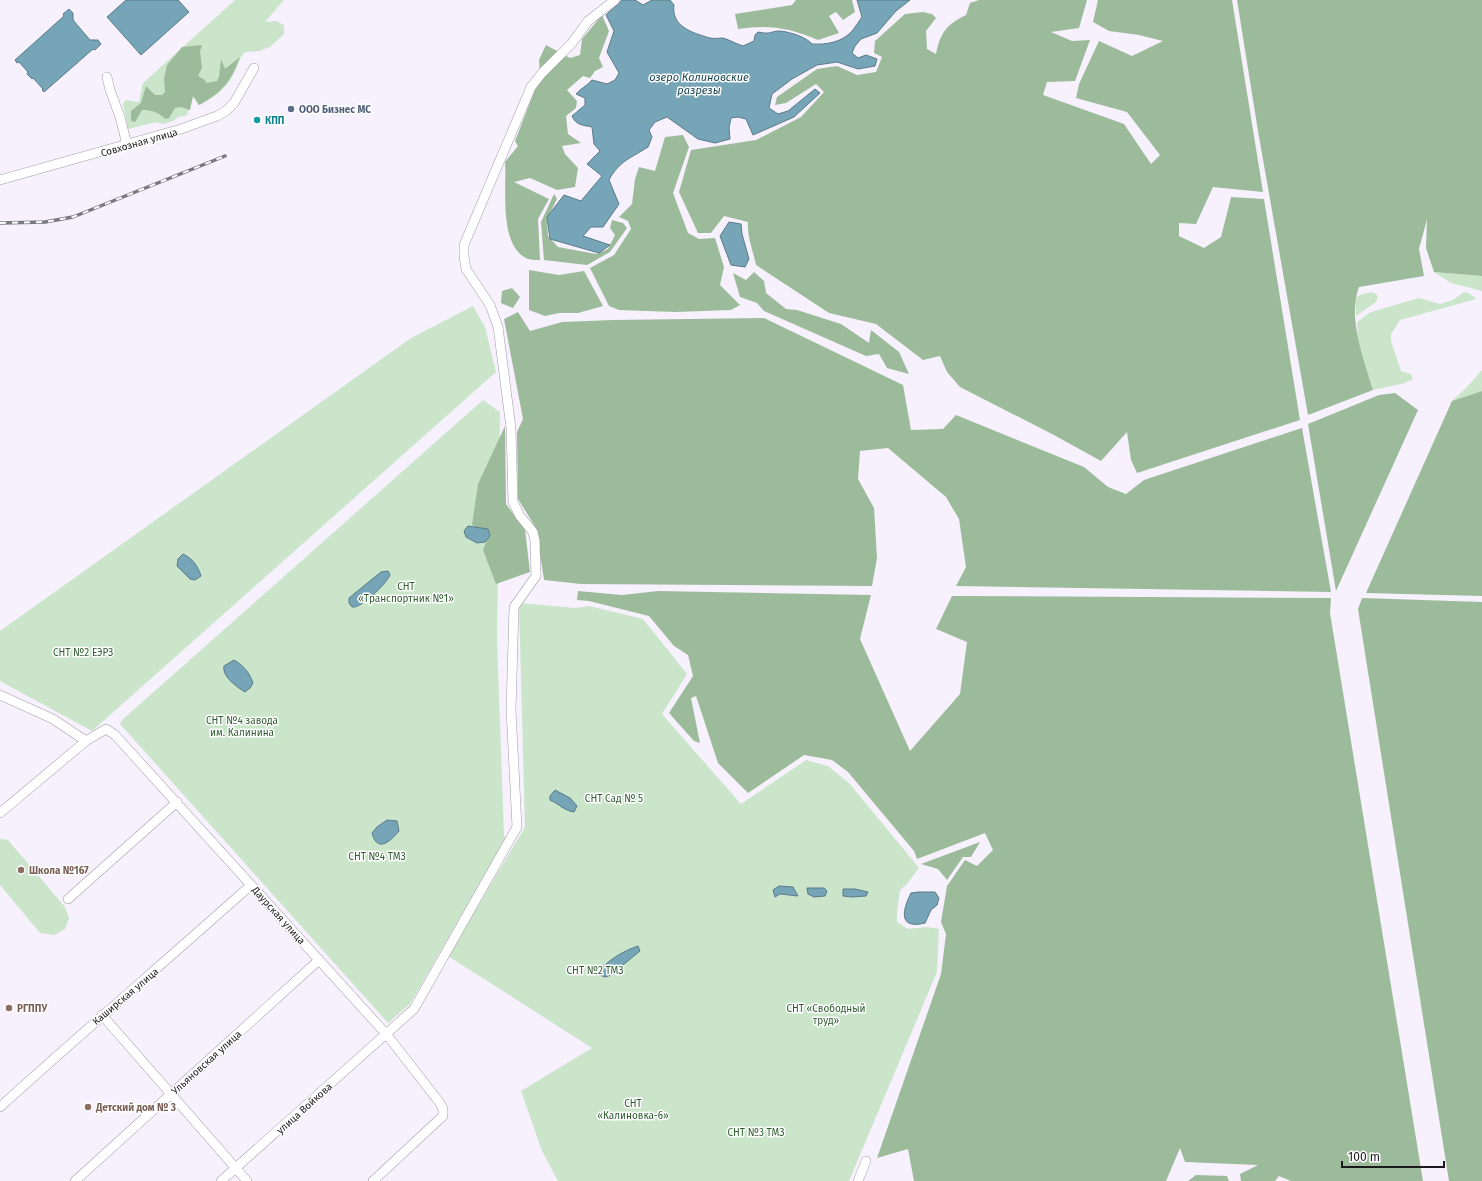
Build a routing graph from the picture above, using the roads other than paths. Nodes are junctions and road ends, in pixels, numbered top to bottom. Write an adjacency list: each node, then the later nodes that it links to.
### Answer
1 (615, 0): 14 (street, улица Войкова)
2 (254, 68): 4 (street, Совхозная улица)
3 (107, 77): 4 (street)
4 (127, 145): 5 (street, Совхозная улица)
5 (0, 180)
6 (0, 694): 7 (street)
7 (86, 741): 8 (street, Даурская улица); 9 (street)
8 (177, 802): 10 (street, Даурская улица); 11 (street)
9 (0, 813)
10 (251, 885): 12 (street, Даурская улица); 13 (street, Каширская улица)
11 (68, 899)
12 (319, 960): 14 (street, Даурская улица); 15 (street, Ульяновская улица)
13 (102, 1015): 15 (street); 16 (street, Каширская улица)
14 (387, 1035): 18 (street, улица Войкова); 22 (street, Даурская улица)
15 (171, 1095): 18 (street); 19 (street, Ульяновская улица)
16 (0, 1107)
17 (866, 1161): 23 (street)
18 (235, 1169): 20 (street, улица Войкова); 21 (street)
19 (75, 1181)
20 (221, 1181)
21 (247, 1181)
22 (373, 1181)
23 (858, 1181)

